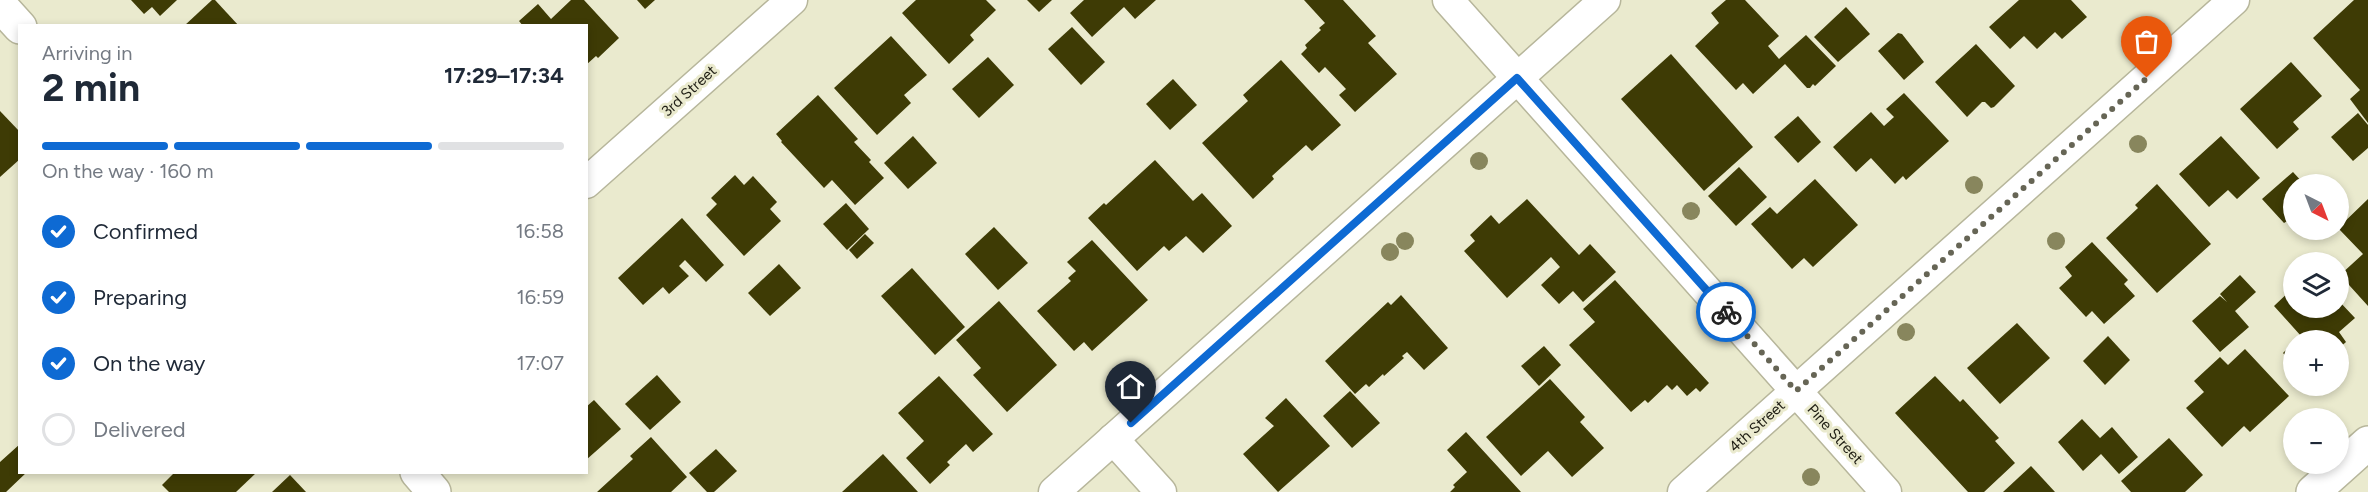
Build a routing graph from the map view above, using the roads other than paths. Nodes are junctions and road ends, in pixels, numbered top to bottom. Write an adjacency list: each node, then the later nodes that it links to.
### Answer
1 (792, 0): 8 (street, 3rd Street)
2 (1448, 0): 7 (street, Pine Street)
3 (1605, 0): 7 (street)
4 (2234, 0): 9 (street, 4th Street)
5 (0, 5): 6 (street)
6 (18, 25)
7 (1517, 78): 9 (street, Pine Street); 10 (street)
8 (588, 181)
9 (1796, 391): 16 (street, 4th Street); 17 (street, Pine Street)
10 (1113, 439): 14 (street); 15 (street)
11 (2368, 443): 18 (street)
12 (419, 474): 13 (street)
13 (434, 492)
14 (1054, 492)
15 (1161, 492)
16 (1683, 492)
17 (1886, 492)
18 (2313, 492)

